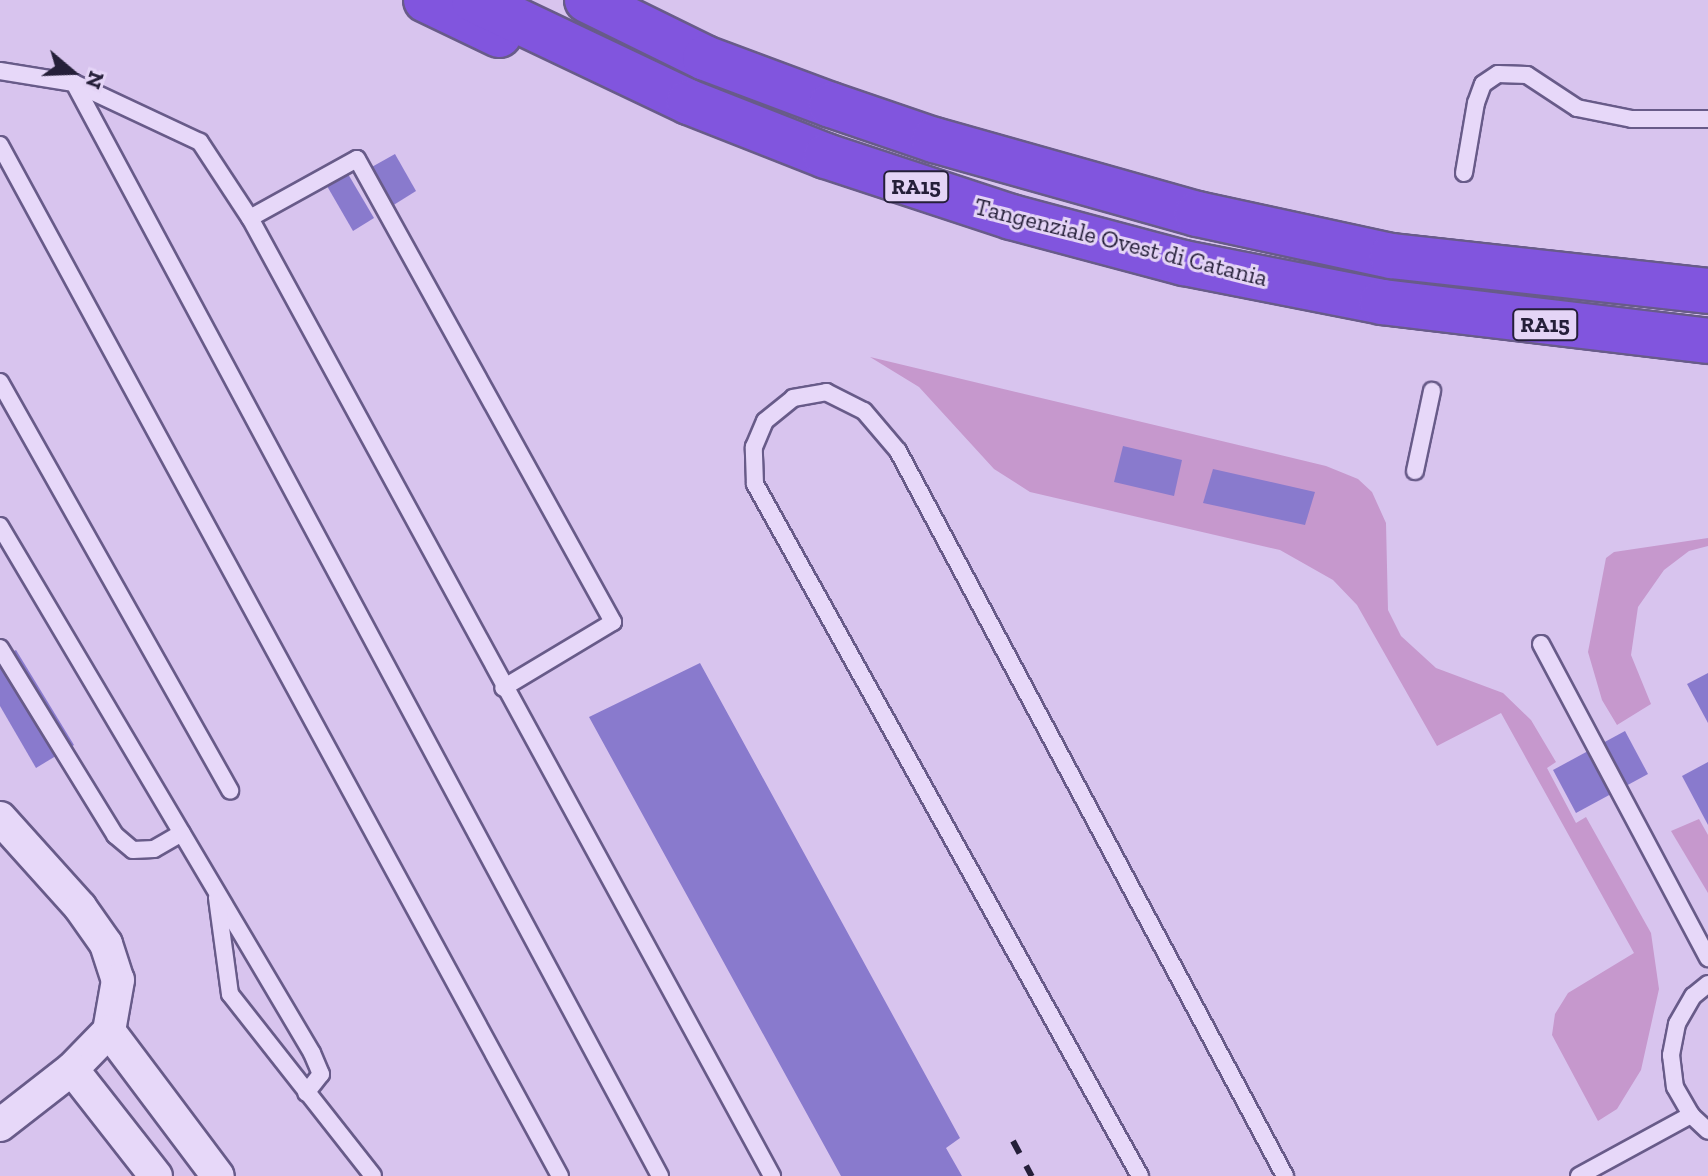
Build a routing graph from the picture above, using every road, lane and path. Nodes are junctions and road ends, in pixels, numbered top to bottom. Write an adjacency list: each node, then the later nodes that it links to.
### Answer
1 (426, 0): 8 (highway)
2 (474, 0): 8 (highway, Tangenziale Ovest di Catania / RA15)
3 (587, 0): 11 (highway, Tangenziale Ovest di Catania / RA15)
4 (0, 71): 5 (lane)
5 (74, 83): 10 (lane); 36 (lane)
6 (1708, 119): 9 (lane)
7 (0, 145): 35 (lane)
8 (826, 156): 12 (highway, Tangenziale Ovest di Catania / RA15)
9 (1464, 173)
10 (250, 218): 19 (lane); 19 (lane)
11 (1708, 291)
12 (1708, 341)
13 (0, 382): 20 (lane)
14 (1432, 391): 15 (lane)
15 (1415, 471)
16 (0, 526): 22 (lane)
17 (1541, 644): 24 (lane)
18 (0, 648): 22 (lane)
19 (503, 688): 37 (lane)
20 (230, 791)
21 (0, 818): 26 (street)
22 (182, 833): 23 (lane)
23 (216, 889): 28 (lane); 28 (lane)
24 (1708, 958)
25 (1708, 984): 29 (lane)
26 (109, 1031): 27 (street); 33 (street)
27 (72, 1069): 30 (street); 32 (street)
28 (306, 1093): 34 (lane)
29 (1691, 1115): 31 (lane); 40 (lane)
30 (0, 1125)
31 (1708, 1131)
32 (156, 1176)
33 (218, 1176)
34 (373, 1176)
35 (560, 1176)
36 (660, 1176)
37 (772, 1176)
38 (1140, 1176): 39 (lane)
39 (1285, 1176)
40 (1579, 1176)

